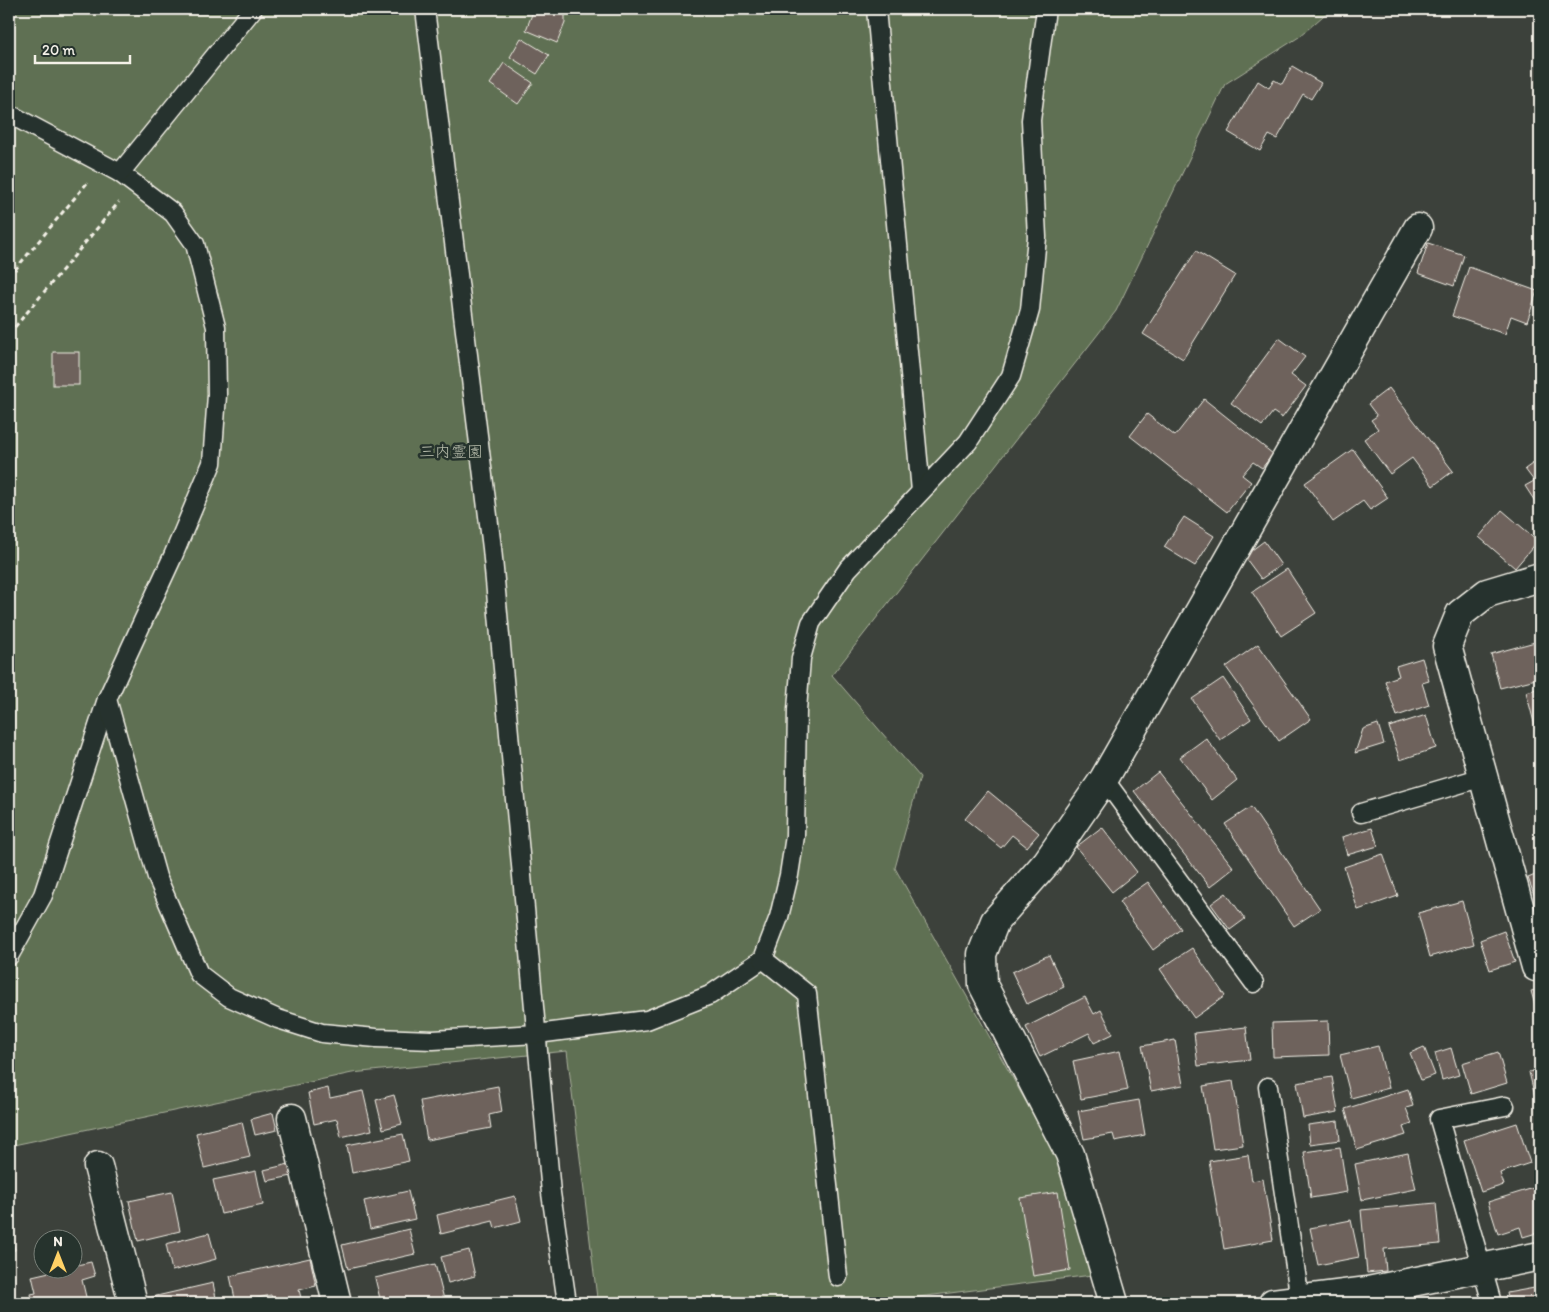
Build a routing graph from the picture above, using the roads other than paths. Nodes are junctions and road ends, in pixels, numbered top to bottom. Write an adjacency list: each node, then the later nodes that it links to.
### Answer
1 (253, 9): 6 (lane)
2 (425, 9): 18 (lane)
3 (876, 9): 8 (lane)
4 (1046, 9): 8 (lane)
5 (9, 116): 6 (lane)
6 (120, 173): 10 (lane)
7 (1418, 228): 12 (street)
8 (921, 491): 15 (lane)
9 (1540, 577): 11 (street)
10 (107, 699): 14 (lane); 18 (lane)
11 (1483, 777): 13 (lane); 16 (street)
12 (1104, 779): 17 (lane); 30 (street)
13 (1362, 813)
14 (9, 956)
15 (763, 959): 18 (lane); 25 (lane)
16 (1540, 965)
17 (1254, 984)
18 (537, 1034): 29 (lane)
19 (1268, 1088): 26 (lane)
20 (1505, 1106): 24 (lane)
21 (292, 1118): 28 (street)
22 (98, 1166): 27 (street)
23 (1540, 1256): 24 (street)
24 (1483, 1268): 26 (street); 32 (lane)
25 (838, 1277)
26 (1300, 1300): 31 (street)
27 (133, 1303)
28 (337, 1303)
29 (567, 1303)
30 (1114, 1303)
31 (1273, 1303)
32 (1492, 1303)

